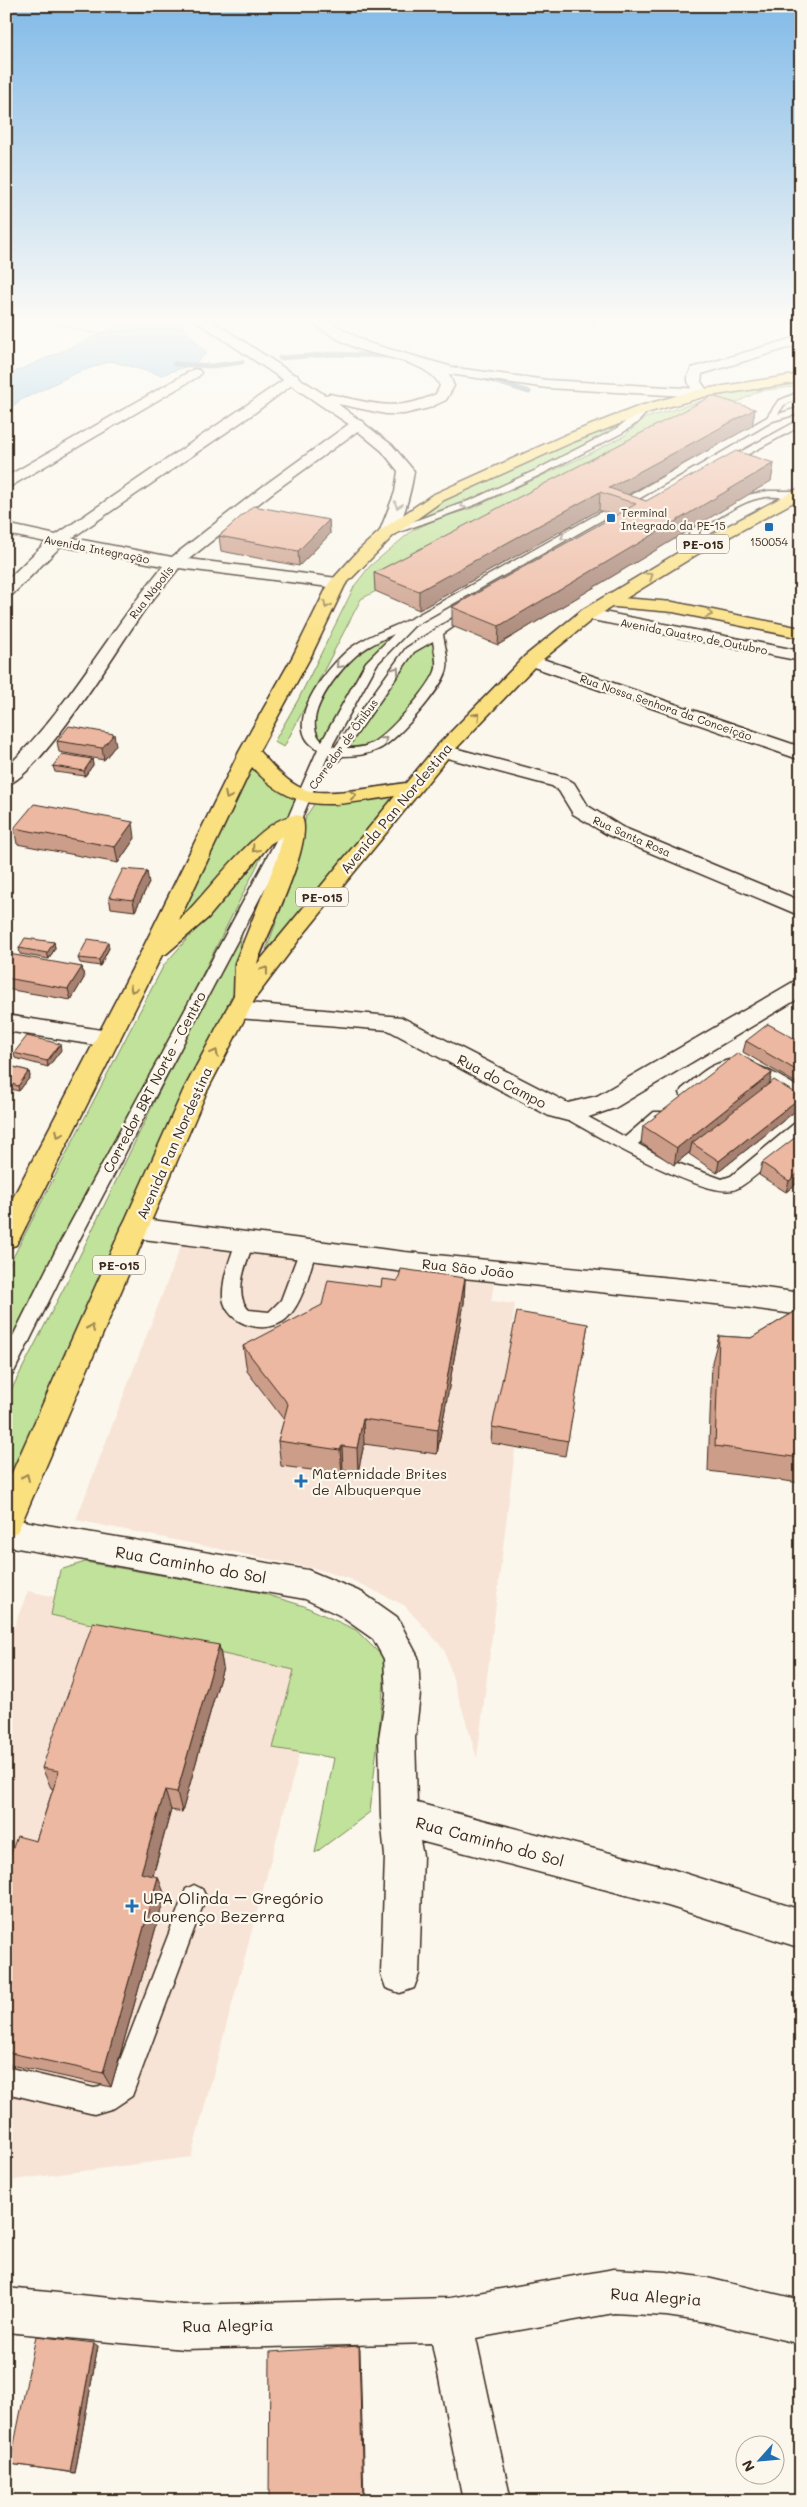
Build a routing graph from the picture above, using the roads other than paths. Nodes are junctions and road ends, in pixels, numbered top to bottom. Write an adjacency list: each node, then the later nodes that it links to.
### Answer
1 (89, 435): 9 (street)
2 (214, 435): 13 (street)
3 (343, 435): 14 (street, Rua Nápolis)
4 (371, 435): 12 (street, one-way to 12)
5 (578, 435): 12 (main road, one-way to 12)
6 (742, 435): 20 (lane, one-way to 20)
7 (777, 435): 8 (lane)
8 (715, 469)
9 (6, 484)
10 (799, 493): 18 (main road, Avenida Pan Nordestina / PE-015, one-way to 10)
11 (6, 529): 13 (street, Avenida Integração)
12 (387, 533): 15 (main road)
13 (57, 541): 14 (street, Avenida Integração); 16 (street)
14 (174, 563): 15 (street, Avenida Integração); 30 (street, Rua Nápolis)
15 (337, 583): 27 (main road, one-way to 27)
16 (6, 591)
17 (486, 602): 21 (lane)
18 (609, 602): 19 (main road, Avenida Pan Nordestina / PE-015); 22 (main road, one-way to 22)
19 (588, 614): 23 (street, Avenida Quatro de Outubro); 24 (main road, Avenida Pan Nordestina / PE-015)
20 (410, 624): 25 (lane, Corredor de Ônibus); 25 (lane, one-way to 25)
21 (437, 631): 28 (lane, Corredor de Ônibus, one-way to 21); 28 (lane, one-way to 21)
22 (801, 633)
23 (801, 656)
24 (531, 660): 26 (main road, Avenida Pan Nordestina / PE-015, one-way to 24); 29 (street, Rua Nossa Senhora da Conceição)
25 (325, 748): 28 (lane); 32 (lane, Corredor de Ônibus)
26 (443, 751): 31 (main road, Avenida Pan Nordestina / PE-015); 34 (street, Rua Santa Rosa)
27 (249, 752): 32 (main road); 35 (main road, one-way to 35)
28 (338, 753): 32 (lane, Corredor de Ônibus)
29 (801, 754)
30 (6, 779)
31 (412, 788): 32 (main road, one-way to 31); 37 (main road, Avenida Pan Nordestina / PE-015, one-way to 31)
32 (304, 796): 33 (lane, Corredor BRT Norte - Centro)
33 (294, 820): 35 (main road, one-way to 35); 37 (main road); 49 (lane, Corredor BRT Norte - Centro)
34 (801, 910)
35 (151, 954): 39 (main road, one-way to 39)
36 (801, 987): 41 (street, Rua do Campo)
37 (242, 1003): 41 (street, Rua do Campo); 44 (main road, Avenida Pan Nordestina / PE-015, one-way to 37)
38 (6, 1023): 39 (street)
39 (108, 1039): 45 (main road, one-way to 45)
40 (801, 1097): 43 (lane)
41 (568, 1112): 43 (lane)
42 (801, 1127): 43 (lane)
43 (626, 1144)
44 (135, 1228): 46 (street, Rua São João); 50 (main road, Avenida Pan Nordestina / PE-015, one-way to 44)
45 (6, 1238)
46 (245, 1242): 47 (street, Rua São João); 47 (lane)
47 (308, 1249): 48 (street, Rua São João)
48 (801, 1304)
49 (6, 1369)
50 (6, 1522)
51 (6, 1532): 52 (street, Rua Caminho do Sol)
52 (399, 1817): 54 (street, Rua Caminho do Sol); 55 (street)
53 (194, 1897): 56 (lane)
54 (801, 1929)
55 (400, 1974)
56 (6, 2080)
57 (6, 2310): 58 (street, Rua Alegria)
58 (450, 2320): 59 (street, Rua Alegria); 60 (street)
59 (801, 2322)
60 (487, 2501)

